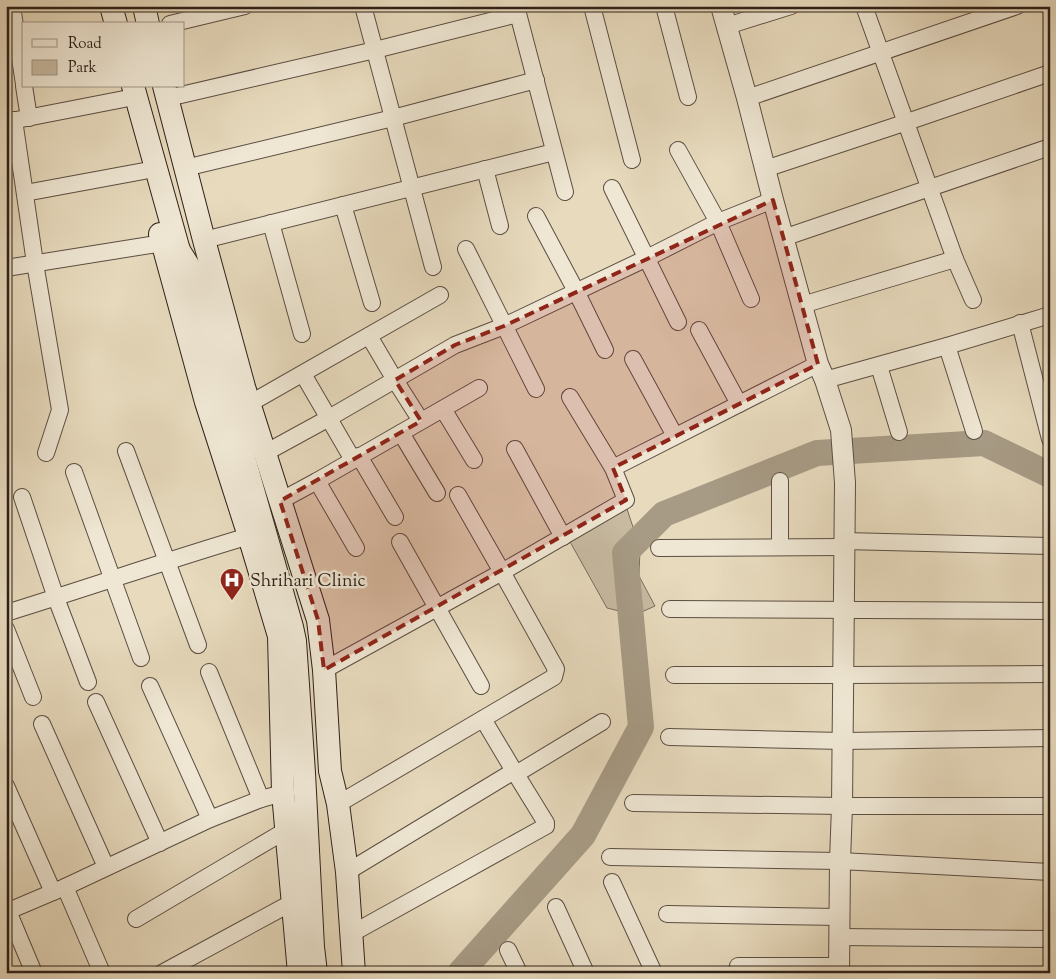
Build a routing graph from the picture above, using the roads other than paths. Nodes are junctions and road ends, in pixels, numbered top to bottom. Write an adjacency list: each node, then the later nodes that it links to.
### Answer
1 (12, 6): 21 (street)
2 (98, 6): 15 (main road)
3 (111, 6): 16 (main road)
4 (130, 6): 17 (main road)
5 (144, 6): 18 (main road)
6 (245, 6): 19 (street)
7 (363, 6): 22 (street)
8 (592, 6): 39 (street)
9 (664, 6): 31 (street)
10 (721, 6): 20 (street)
11 (792, 6): 20 (street)
12 (864, 6): 23 (street)
13 (1017, 6): 23 (street)
14 (517, 10): 22 (street); 26 (street)
15 (102, 22)
16 (115, 22)
17 (134, 22)
18 (148, 22)
19 (178, 22)
20 (727, 26): 32 (street)
21 (21, 45): 24 (street)
22 (375, 50): 27 (street); 33 (street)
23 (880, 53): 32 (street); 35 (street)
24 (22, 58)
25 (1050, 73): 35 (street)
26 (536, 80): 33 (street); 38 (street)
27 (185, 86)
28 (23, 88): 34 (street)
29 (161, 90): 40 (main road); 64 (main road)
30 (126, 91): 34 (street); 43 (main road); 64 (main road)
31 (688, 97)
32 (748, 98): 42 (street)
33 (393, 118): 40 (street); 44 (street)
34 (16, 120): 48 (street)
35 (906, 122): 42 (street); 46 (street)
36 (1050, 147): 46 (street)
37 (678, 150): 52 (street)
38 (554, 152): 41 (street); 47 (street)
39 (632, 160)
40 (186, 168): 56 (main road)
41 (485, 169): 44 (street); 54 (street)
42 (765, 169): 49 (street)
43 (144, 171): 48 (street); 57 (main road)
44 (412, 188): 50 (street); 62 (street)
45 (612, 188): 59 (street)
46 (930, 188): 55 (street); 60 (street)
47 (565, 192)
48 (25, 194): 61 (street)
49 (773, 200): 52 (street); 55 (street)
50 (343, 205): 53 (street); 69 (street)
51 (536, 216): 65 (street)
52 (718, 222): 59 (street); 67 (street)
53 (271, 223): 56 (street); 76 (street)
54 (500, 226)
55 (783, 238): 70 (street)
56 (204, 240): 88 (main road)
57 (163, 243): 61 (street); 113 (main road)
58 (466, 249): 74 (street)
59 (647, 258): 65 (street); 72 (street)
60 (955, 258): 68 (street); 70 (street)
61 (35, 263): 63 (street); 100 (street)
62 (434, 267)
63 (6, 268)
64 (190, 268): 150 (main road)
65 (576, 291): 74 (street); 79 (street)
66 (440, 295): 77 (street)
67 (752, 299)
68 (973, 300)
69 (372, 303)
70 (802, 305): 82 (street)
71 (1050, 315): 73 (street)
72 (678, 322)
73 (1020, 323): 78 (street); 97 (street)
74 (504, 326): 84 (street); 86 (street)
75 (699, 330): 89 (street)
76 (302, 334)
77 (369, 336): 83 (street); 84 (street)
78 (947, 346): 81 (street); 93 (street)
79 (605, 350)
80 (633, 359): 96 (street)
81 (880, 366): 82 (street); 94 (street)
82 (821, 372): 89 (street); 116 (street)
83 (303, 374): 88 (street); 91 (street)
84 (394, 380): 91 (street); 92 (street)
85 (479, 388): 90 (street)
86 (536, 389)
87 (570, 397): 104 (street)
88 (249, 404): 101 (main road)
89 (738, 404): 96 (street)
90 (443, 409): 92 (street); 103 (street)
91 (329, 418): 101 (street); 102 (street)
92 (421, 421): 95 (street)
93 (974, 431)
94 (899, 432)
95 (401, 433): 102 (street); 108 (street)
96 (675, 436): 104 (street)
97 (1050, 440)
98 (515, 449): 114 (street)
99 (126, 450): 121 (street)
100 (46, 453)
101 (265, 453): 111 (main road)
102 (356, 458): 106 (street); 112 (street)
103 (474, 460)
104 (613, 468): 114 (street)
105 (74, 472): 123 (street)
106 (317, 481): 111 (street); 119 (street)
107 (780, 481): 118 (street)
108 (437, 493)
109 (458, 495): 122 (street)
110 (22, 498): 124 (street)
111 (280, 501): 133 (main road)
112 (394, 517)
113 (249, 536): 121 (street); 152 (main road)
114 (563, 537): 122 (street)
115 (400, 542): 125 (street)
116 (844, 544): 117 (street); 118 (street); 127 (street)
117 (1050, 546)
118 (780, 547): 120 (street)
119 (356, 548)
120 (659, 548)
121 (167, 561): 123 (street); 131 (street)
122 (502, 572): 125 (street); 143 (street)
123 (113, 580): 124 (street); 132 (street)
124 (56, 598): 129 (street); 138 (street)
125 (438, 608): 133 (street); 140 (street)
126 (670, 609): 127 (street)
127 (844, 610): 128 (street); 137 (street)
128 (1050, 611)
129 (6, 614)
130 (6, 629): 141 (street)
131 (198, 645)
132 (140, 658)
133 (324, 670): 149 (main road)
134 (209, 672): 154 (street)
135 (1050, 674): 137 (street)
136 (674, 675): 137 (street)
137 (843, 676): 148 (street)
138 (88, 682)
139 (150, 686): 159 (street)
140 (481, 686)
141 (33, 696)
142 (96, 702): 161 (street)
143 (484, 719): 151 (street); 156 (street)
144 (602, 722): 151 (street)
145 (42, 724): 164 (street)
146 (669, 737): 148 (street)
147 (1050, 738): 148 (street)
148 (842, 741): 157 (street)
149 (330, 771): 150 (main road); 156 (main road)
150 (304, 773): 152 (main road); 181 (main road)
151 (515, 773): 165 (street); 175 (street)
152 (282, 784): 154 (street); 160 (main road)
153 (6, 786): 168 (street)
154 (261, 799): 159 (street)
155 (634, 803): 157 (street)
156 (338, 804): 165 (main road)
157 (842, 806): 158 (street); 163 (street)
158 (1050, 806)
159 (210, 819): 161 (street)
160 (285, 832): 169 (main road); 174 (street)
161 (160, 843): 164 (street)
162 (610, 858): 163 (street)
163 (840, 861): 166 (street); 173 (street)
164 (106, 868): 168 (street)
165 (347, 872): 175 (main road)
166 (1050, 872)
167 (612, 882): 188 (street)
168 (59, 890): 171 (street); 183 (street)
169 (293, 902): 181 (main road); 184 (street)
170 (556, 907): 187 (street)
171 (7, 912): 182 (street)
172 (666, 914): 173 (street)
173 (839, 917): 176 (street)
174 (136, 920)
175 (351, 934): 185 (main road)
176 (839, 937): 177 (street); 180 (street)
177 (1050, 939)
178 (508, 950): 186 (street)
179 (738, 966): 180 (street)
180 (839, 970)
181 (299, 971)
182 (34, 973)
183 (102, 973)
184 (162, 973)
185 (354, 973)
186 (519, 973)
187 (586, 973)
188 (654, 973)

